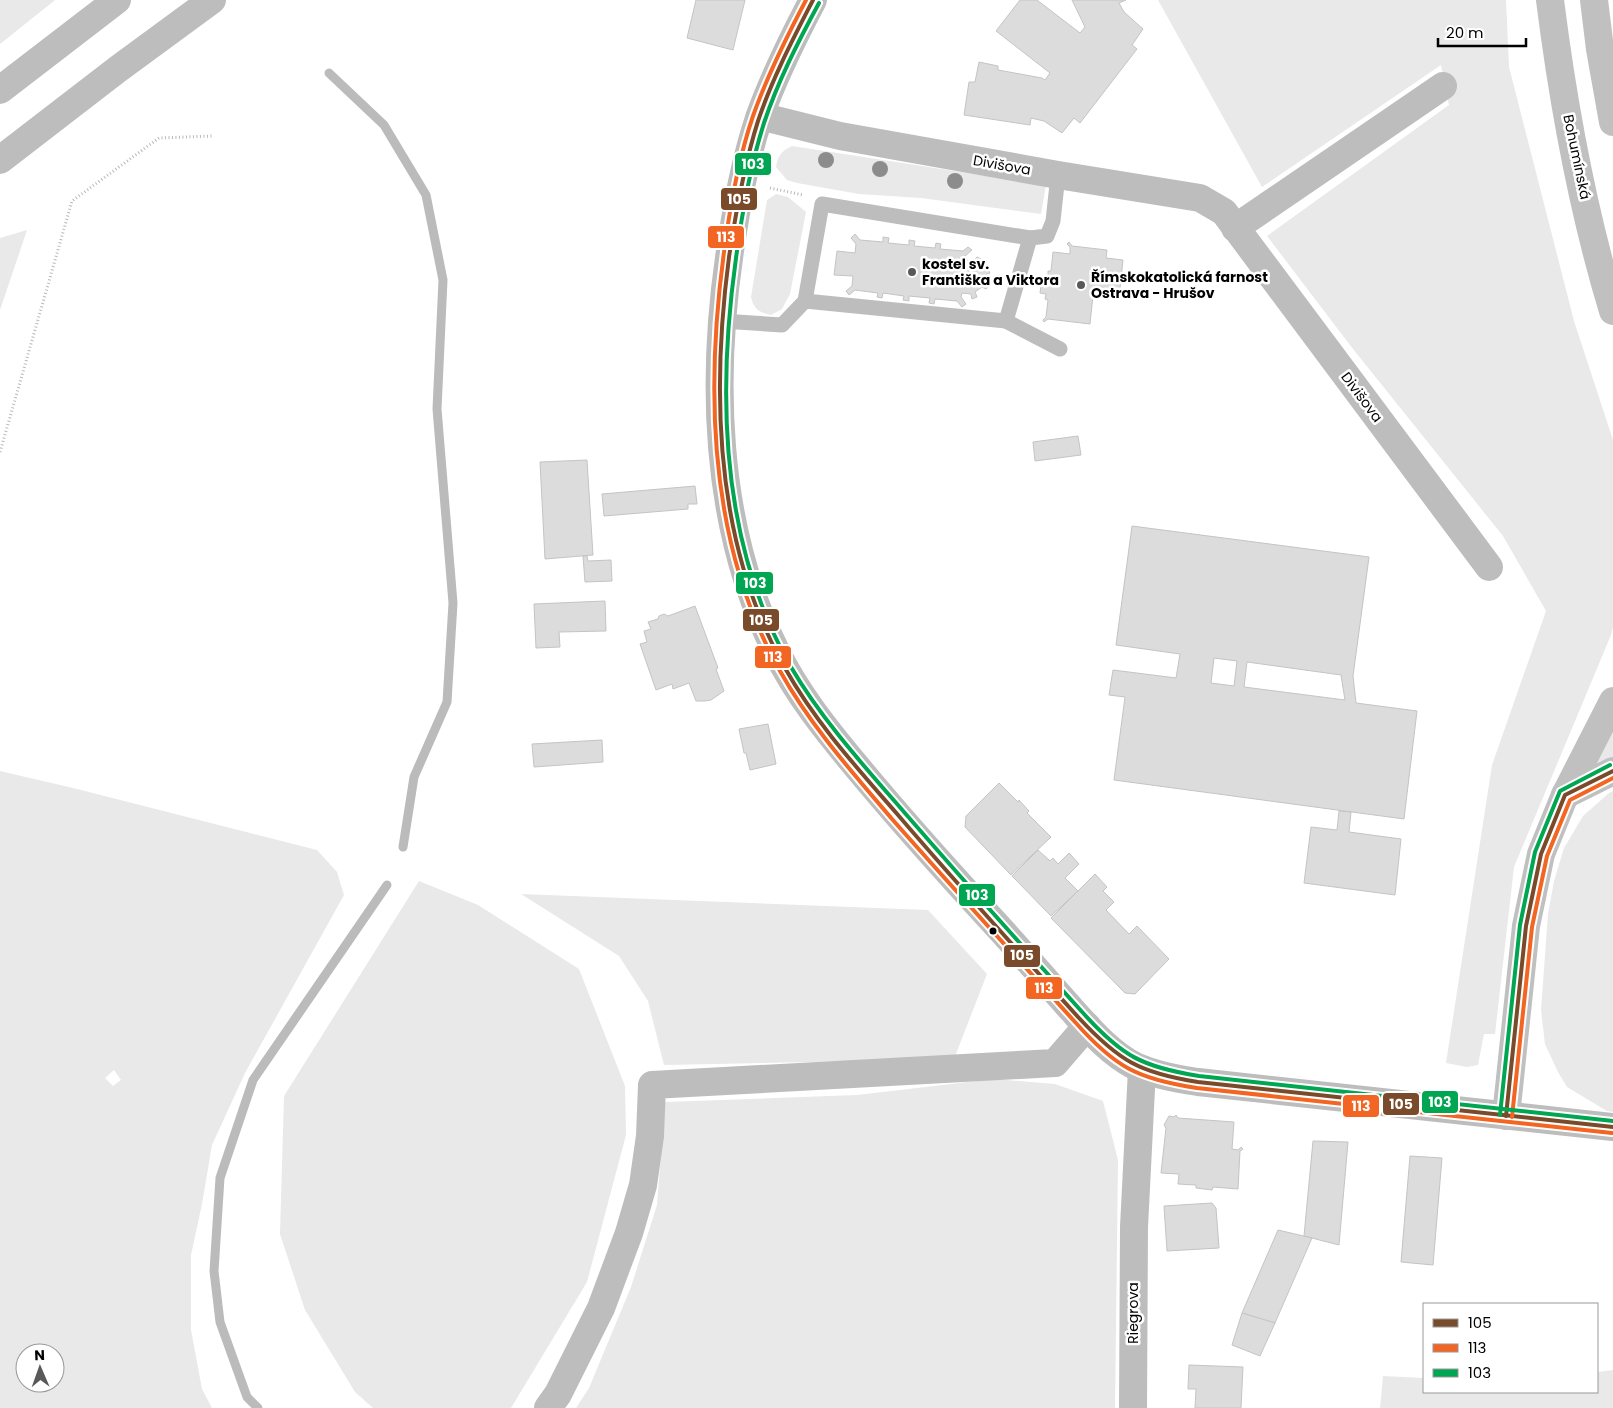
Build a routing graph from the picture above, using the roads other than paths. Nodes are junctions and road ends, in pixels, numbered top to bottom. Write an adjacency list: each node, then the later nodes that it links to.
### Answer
1 (117, 0): 7 (main road)
2 (212, 0): 10 (main road)
3 (812, 0): 8 (main road)
4 (1550, 0): 15 (main road, Bohumínská)
5 (1594, 0): 9 (main road)
6 (1443, 86): 12 (main road)
7 (0, 90)
8 (760, 116): 11 (main road, Divišova); 16 (main road)
9 (1613, 122)
10 (0, 160)
11 (1058, 175): 12 (main road, Divišova); 13 (lane)
12 (1236, 228): 19 (main road, Divišova)
13 (1030, 238): 14 (lane); 17 (lane)
14 (805, 302): 16 (lane); 17 (lane)
15 (1613, 311)
16 (722, 321): 23 (main road)
17 (1006, 321): 18 (lane)
18 (1060, 349)
19 (1489, 567)
20 (1613, 701): 22 (main road)
21 (1613, 771): 22 (main road)
22 (1565, 795): 25 (main road)
23 (1087, 1026): 24 (main road); 27 (main road)
24 (1142, 1069): 25 (main road); 28 (main road, Riegrova)
25 (1506, 1116): 26 (main road)
26 (1613, 1127)
27 (548, 1408)
28 (1133, 1408)

